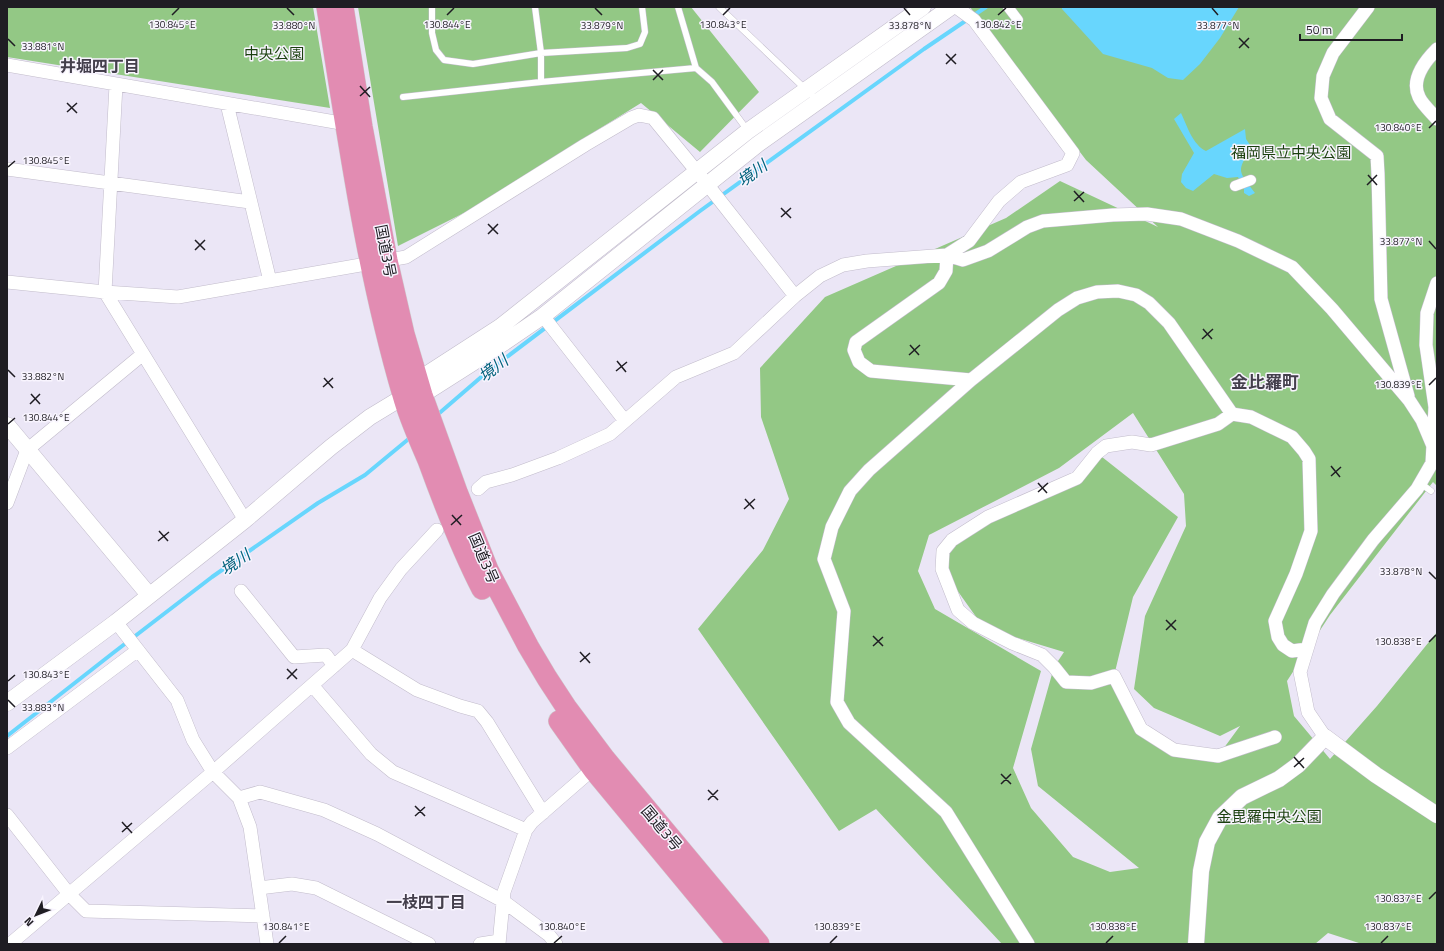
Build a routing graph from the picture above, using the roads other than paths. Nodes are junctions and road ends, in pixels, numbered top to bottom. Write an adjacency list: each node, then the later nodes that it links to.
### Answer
1 (327, 7): 26 (highway, 国道3号)
2 (343, 7): 26 (highway, 国道3号)
3 (432, 7): 16 (lane)
4 (535, 7): 16 (lane)
5 (642, 7): 16 (lane)
6 (678, 7): 18 (lane)
7 (719, 7): 21 (lane)
8 (951, 7): 14 (street)
9 (956, 7): 35 (street)
10 (1008, 7): 13 (street)
11 (1368, 7): 46 (street)
12 (915, 9): 14 (street); 21 (street)
13 (1018, 20)
14 (922, 27): 23 (street)
15 (1437, 49): 25 (street)
16 (540, 53): 19 (lane)
17 (7, 65): 20 (street)
18 (696, 68): 19 (lane); 27 (lane)
19 (541, 82): 22 (lane)
20 (116, 85): 24 (street); 31 (street)
21 (805, 89): 23 (lane); 27 (street)
22 (403, 97)
23 (818, 101): 27 (street)
24 (227, 104): 26 (street); 34 (street)
25 (1437, 119)
26 (354, 126): 36 (highway, 国道3号)
27 (753, 137): 29 (street); 32 (street)
28 (7, 169): 31 (street)
29 (697, 171): 32 (street); 36 (street); 45 (street)
30 (1251, 180): 33 (street)
31 (111, 183): 34 (street); 40 (street)
32 (707, 184): 41 (street); 42 (street)
33 (1235, 186)
34 (250, 202): 37 (street)
35 (947, 255): 41 (street); 44 (street); 46 (street)
36 (379, 261): 37 (street); 45 (highway, 国道3号)
37 (270, 281): 40 (street)
38 (7, 282): 40 (street)
39 (1437, 283): 50 (street)
40 (105, 292): 43 (street)
41 (795, 296): 48 (street)
42 (543, 316): 45 (street); 48 (street)
43 (143, 354): 51 (street); 54 (street)
44 (971, 380): 47 (street); 87 (street)
45 (414, 391): 54 (street); 68 (highway, 国道3号); 86 (highway, 国道3号)
46 (1409, 400): 50 (street)
47 (1232, 414): 59 (street); 65 (street)
48 (625, 421): 52 (street)
49 (7, 425): 51 (street)
50 (1435, 447): 59 (street)
51 (28, 450): 53 (street); 57 (street)
52 (478, 489)
53 (7, 503)
54 (245, 520): 57 (street)
55 (437, 530): 61 (street)
56 (241, 591): 62 (street)
57 (149, 595): 58 (street)
58 (116, 622): 60 (street); 64 (street)
59 (1307, 649): 66 (street)
60 (138, 650): 67 (street); 69 (street)
61 (352, 650): 62 (street); 71 (street)
62 (334, 666): 63 (street)
63 (312, 685): 69 (street); 74 (street)
64 (7, 704)
65 (1275, 737)
66 (1324, 737): 73 (street); 88 (street)
67 (7, 748)
68 (593, 769): 71 (street); 85 (highway, 国道3号)
69 (213, 772): 70 (street); 76 (street)
70 (239, 798): 75 (street); 77 (street)
71 (543, 813): 74 (street)
72 (7, 815): 76 (street)
73 (1437, 816)
74 (526, 830): 77 (street)
75 (259, 888): 78 (street); 82 (street)
76 (69, 894): 78 (street); 80 (street)
77 (503, 901): 79 (street); 84 (street)
78 (263, 916): 81 (street)
79 (499, 942): 83 (street)
80 (10, 944)
81 (267, 944)
82 (430, 944)
83 (480, 944)
84 (556, 944)
85 (738, 944)
86 (759, 944)
87 (1028, 944)
88 (1196, 944)

